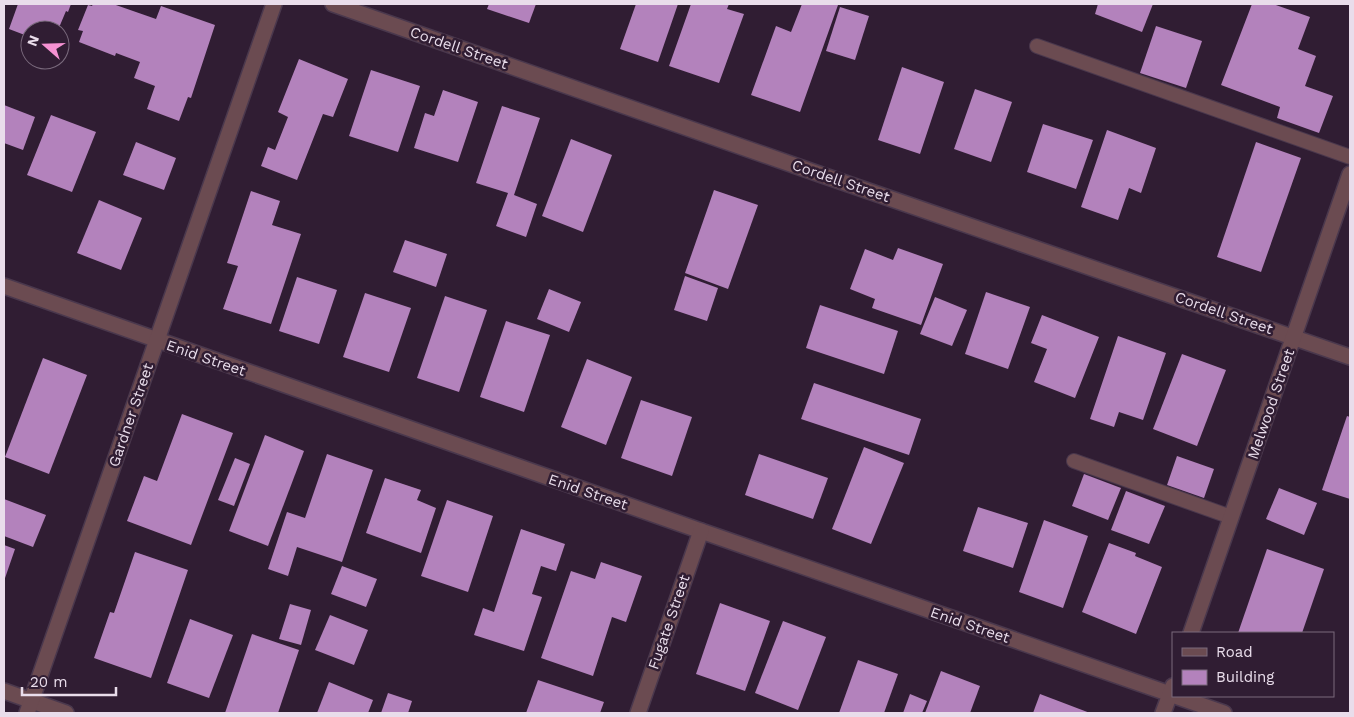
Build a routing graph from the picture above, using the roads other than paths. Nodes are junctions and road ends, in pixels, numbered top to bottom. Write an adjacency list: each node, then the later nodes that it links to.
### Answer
1 (274, 4): 8 (street, Gardner Street)
2 (333, 4): 7 (street, Cordell Street)
3 (1037, 46): 4 (lane)
4 (1350, 158)
5 (1350, 174): 7 (street, Melwood Street)
6 (4, 286): 8 (street, Enid Street)
7 (1294, 337): 9 (street, Cordell Street); 11 (street, Melwood Street)
8 (157, 341): 12 (street, Enid Street); 18 (street, Gardner Street)
9 (1350, 357)
10 (1074, 461): 11 (lane)
11 (1231, 517): 13 (street, Melwood Street)
12 (701, 531): 15 (street, Enid Street); 20 (street, Fugate Street)
13 (1191, 632)
14 (4, 691): 18 (street)
15 (1172, 693)
16 (1172, 695): 21 (street)
17 (1183, 697): 22 (street, Enid Street)
18 (29, 707): 19 (street)
19 (66, 713)
20 (638, 713)
21 (1163, 713)
22 (1224, 713)

